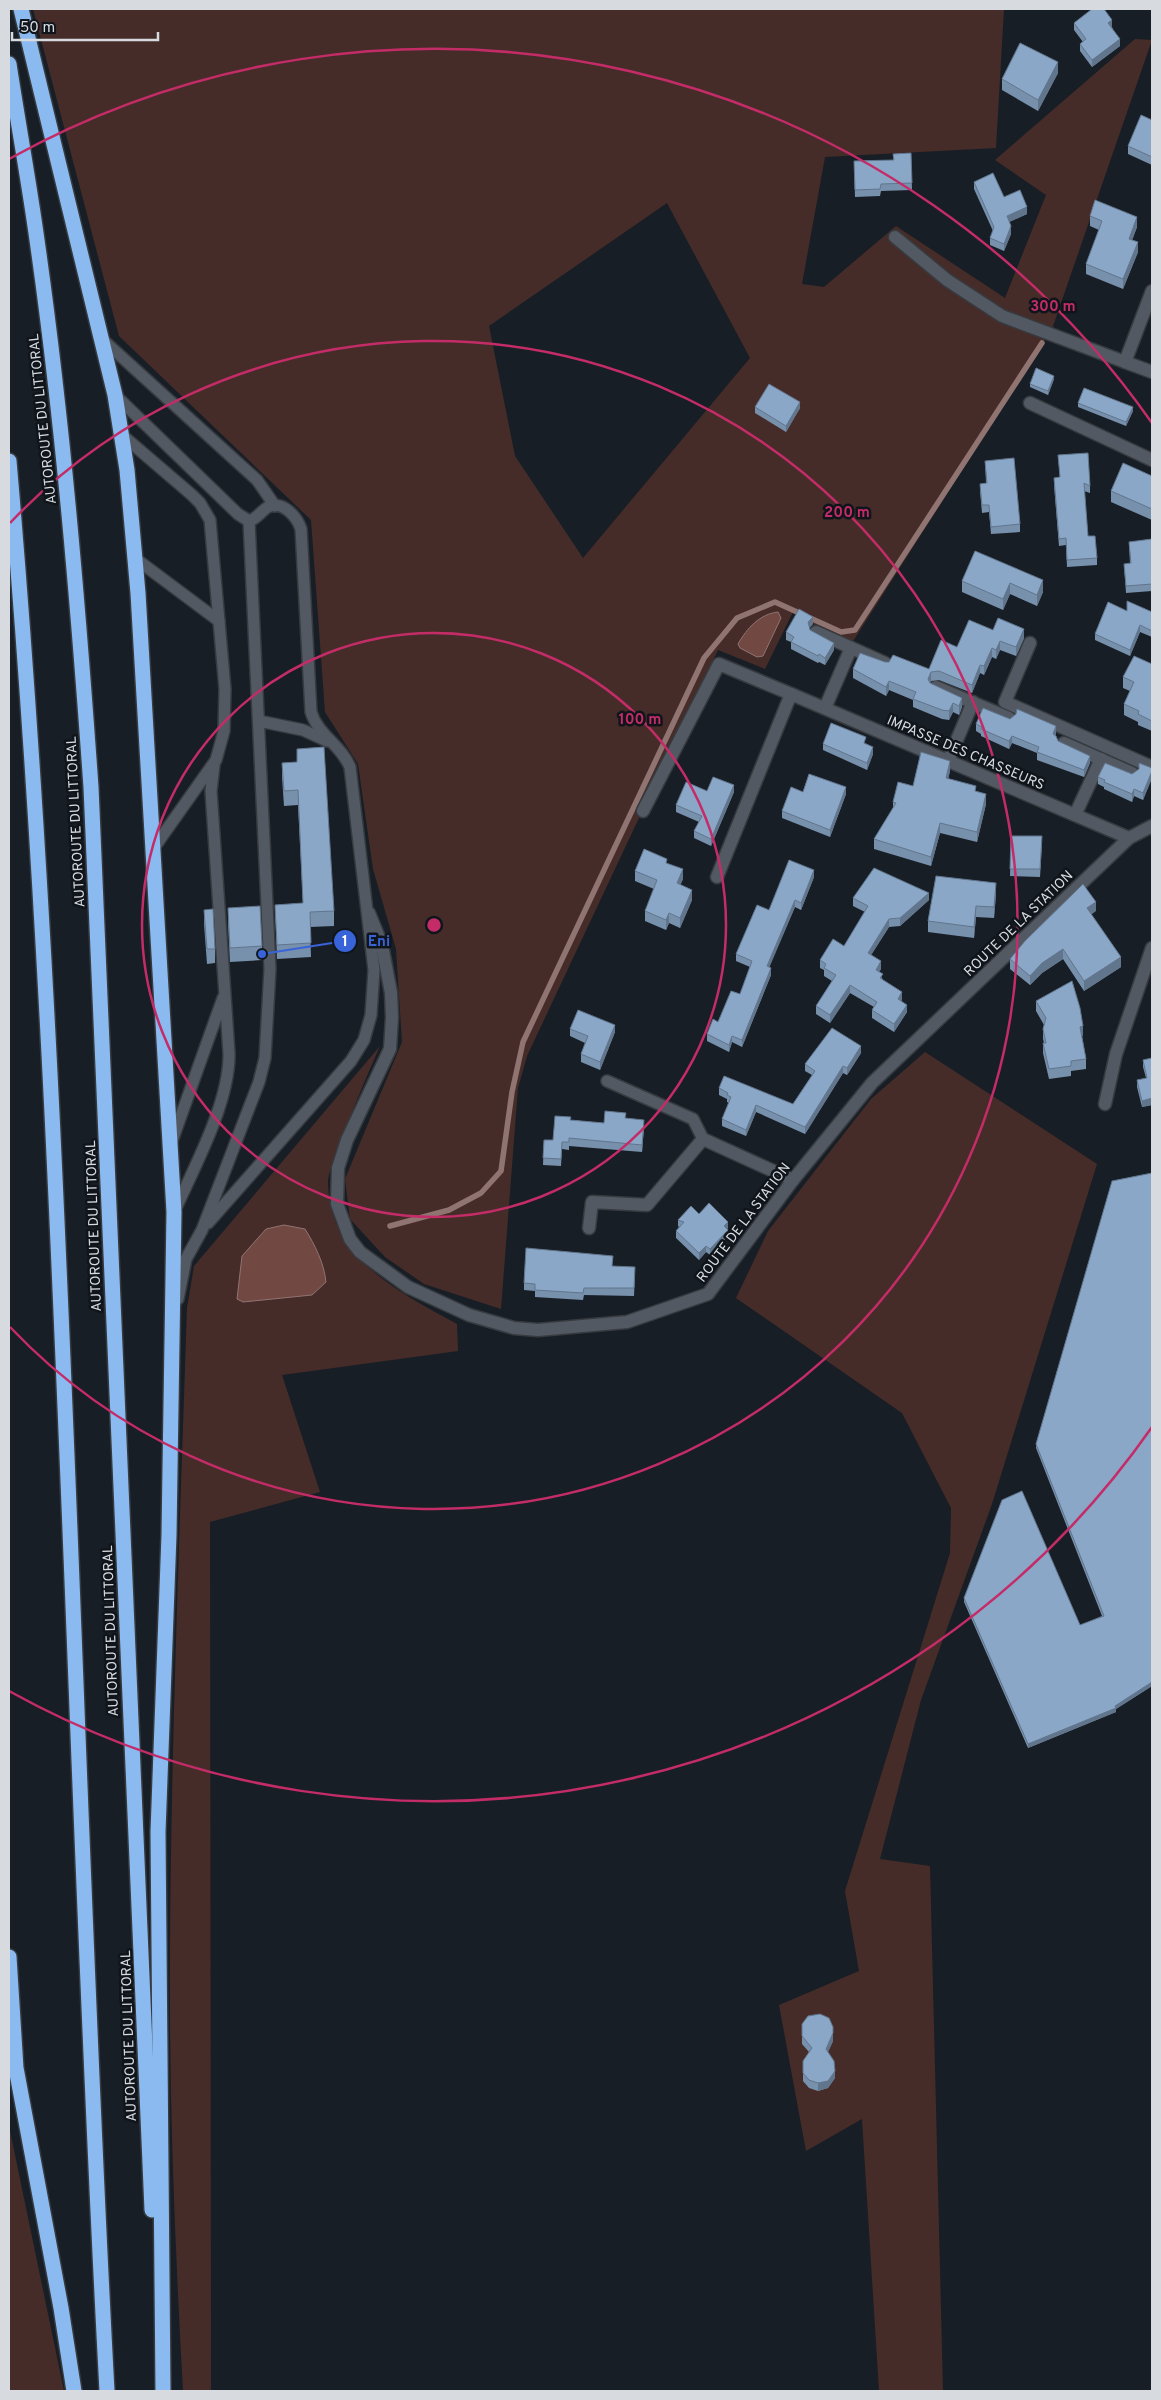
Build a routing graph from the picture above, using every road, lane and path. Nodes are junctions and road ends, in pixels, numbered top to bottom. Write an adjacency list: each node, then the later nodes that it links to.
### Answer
1 (21, 9): 5 (highway)
2 (9, 64): 56 (highway, AUTOROUTE DU LITTORAL)
3 (895, 237): 6 (street)
4 (1152, 291): 6 (street)
5 (103, 340): 8 (highway); 13 (lane)
6 (1125, 362): 7 (street)
7 (1152, 372)
8 (115, 395): 10 (highway); 14 (lane)
9 (1030, 403): 11 (street)
10 (122, 436): 15 (highway); 16 (lane)
11 (1152, 460)
12 (9, 461): 55 (highway)
13 (275, 506): 14 (lane); 28 (lane)
14 (249, 521): 26 (lane)
15 (136, 559): 16 (lane); 38 (highway)
16 (219, 621): 30 (lane)
17 (816, 632): 19 (street)
18 (1030, 642): 32 (street)
19 (851, 648): 20 (street); 24 (street)
20 (885, 663)
21 (936, 687): 23 (street)
22 (792, 694): 24 (street, IMPASSE DES CHASSEURS); 34 (street, IMPASSE DES CHASSEURS); 39 (street)
23 (973, 702): 25 (street); 31 (street)
24 (825, 708): 31 (street, IMPASSE DES CHASSEURS)
25 (1009, 718)
26 (259, 721): 28 (lane); 50 (lane)
27 (1064, 743): 29 (street)
28 (335, 746): 40 (lane)
29 (1101, 759): 33 (street); 35 (street)
30 (216, 760): 38 (lane); 42 (lane)
31 (948, 761): 35 (street, IMPASSE DES CHASSEURS)
32 (1152, 767)
33 (1132, 773)
34 (644, 811)
35 (1076, 815): 37 (street, IMPASSE DES CHASSEURS)
36 (1152, 826): 37 (street, ROUTE DE LA STATION)
37 (1129, 838): 47 (street, ROUTE DE LA STATION)
38 (153, 849): 46 (highway)
39 (717, 877)
40 (369, 913): 47 (street, ROUTE DE LA STATION); 50 (lane)
41 (1152, 948): 44 (street)
42 (225, 994): 46 (lane); 48 (lane)
43 (607, 1081): 45 (lane)
44 (1105, 1104)
45 (704, 1139): 47 (street); 49 (street)
46 (170, 1145): 48 (highway)
47 (793, 1180)
48 (174, 1212): 51 (highway)
49 (588, 1228)
50 (202, 1230): 51 (lane)
51 (174, 1325): 56 (highway)
52 (9, 1957): 53 (highway)
53 (12, 2061): 54 (highway)
54 (74, 2391)
55 (107, 2391)
56 (162, 2391)

